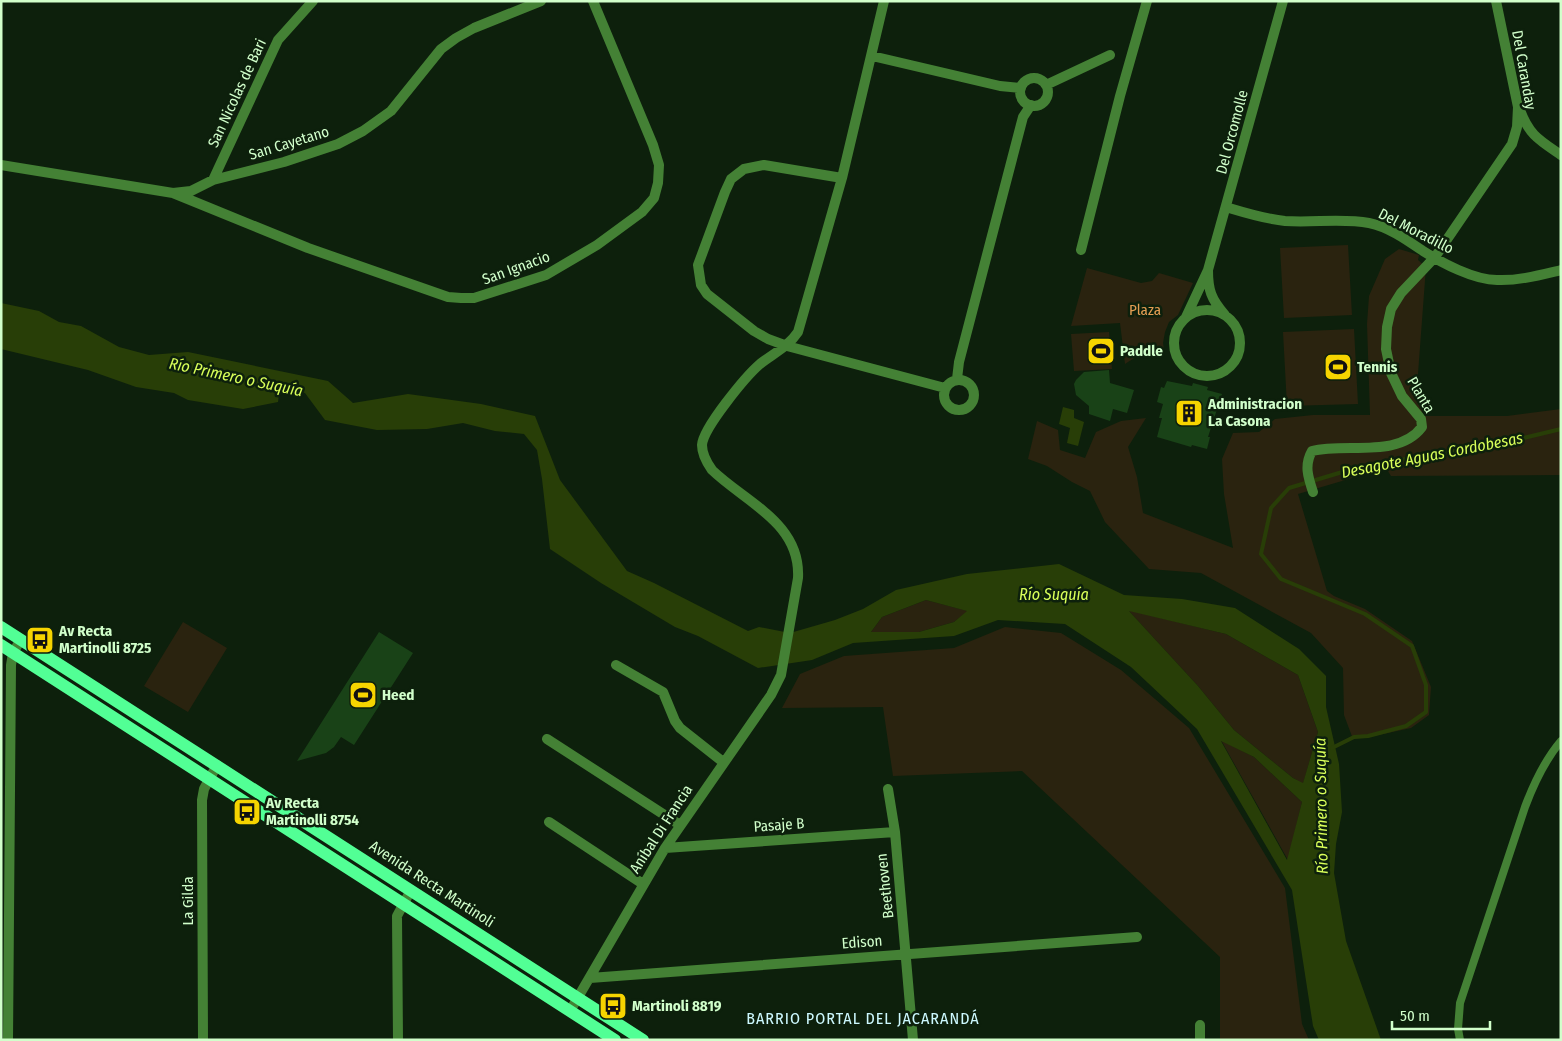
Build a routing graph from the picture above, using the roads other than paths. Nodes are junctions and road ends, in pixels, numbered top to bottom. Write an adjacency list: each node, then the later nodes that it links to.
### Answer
1 (313, 1): 19 (street, San Nicolas de Bari)
2 (541, 1): 19 (street, San Cayetano)
3 (593, 1): 20 (street, San Ignacio)
4 (884, 1): 9 (street)
5 (1147, 1): 22 (street)
6 (1283, 1): 21 (street, Del Orcomolle)
7 (1496, 1): 13 (street, Del Caranday)
8 (1110, 55): 10 (street)
9 (872, 56): 11 (street); 18 (street)
10 (1046, 85): 11 (street); 12 (street)
11 (1021, 88): 12 (street)
12 (1031, 105): 29 (street)
13 (1518, 107): 14 (street); 15 (street, Del Caranday)
14 (1536, 138): 15 (street); 16 (street)
15 (1512, 144): 23 (street, Del Caranday)
16 (1561, 155)
17 (1, 165): 20 (street, San Cayetano)
18 (842, 178): 28 (street); 28 (street)
19 (213, 180): 20 (street, San Cayetano)
20 (173, 193)
21 (1226, 207): 23 (street, Del Moradillo); 24 (street, Del Orcomolle)
22 (1081, 250)
23 (1435, 257): 25 (street, Del Moradillo); 31 (street, Planta)
24 (1208, 270): 26 (street); 27 (street)
25 (1561, 270)
26 (1186, 317): 27 (street); 27 (street)
27 (1228, 317)
28 (787, 346): 30 (street); 39 (street, Aníbal Di Francia)
29 (957, 379): 30 (street); 30 (street)
30 (945, 388)
31 (1312, 491)
32 (1, 627): 33 (main road, Avenida Recta Martinoli)
33 (21, 639): 35 (street); 40 (main road, Avenida Recta Martinoli)
34 (1, 646): 35 (main road, Avenida Recta Martinoli)
35 (13, 653): 41 (main road, Avenida Recta Martinoli); 49 (street)
36 (616, 665): 39 (street)
37 (547, 739): 44 (street)
38 (1561, 741): 64 (lane)
39 (723, 762): 44 (street, Aníbal Di Francia)
40 (217, 765): 41 (street, La Gilda); 48 (main road, Avenida Recta Martinoli)
41 (209, 779): 50 (main road, Avenida Recta Martinoli); 58 (street, La Gilda)
42 (888, 789): 45 (street, Beethoven)
43 (549, 822): 47 (street)
44 (680, 825): 46 (street, Aníbal Di Francia)
45 (894, 832): 46 (street, Pasaje B); 52 (street, Beethoven)
46 (665, 848): 47 (street, Aníbal Di Francia)
47 (643, 884): 53 (street, Aníbal Di Francia)
48 (411, 890): 50 (street); 54 (main road, Avenida Recta Martinoli)
49 (5, 903): 57 (street)
50 (404, 903): 55 (main road, Avenida Recta Martinoli); 59 (street)
51 (1137, 937): 52 (street, Edison)
52 (906, 953): 53 (street, Edison); 62 (street, Beethoven)
53 (590, 978): 54 (street, Aníbal Di Francia)
54 (578, 997): 55 (street, Aníbal Di Francia); 61 (main road, Avenida Recta Martinoli)
55 (570, 1011): 60 (main road, Avenida Recta Martinoli)
56 (1200, 1025): 63 (street)
57 (8, 1040)
58 (203, 1040)
59 (398, 1040)
60 (615, 1040)
61 (643, 1040)
62 (913, 1040)
63 (1200, 1040)
64 (1460, 1040)

